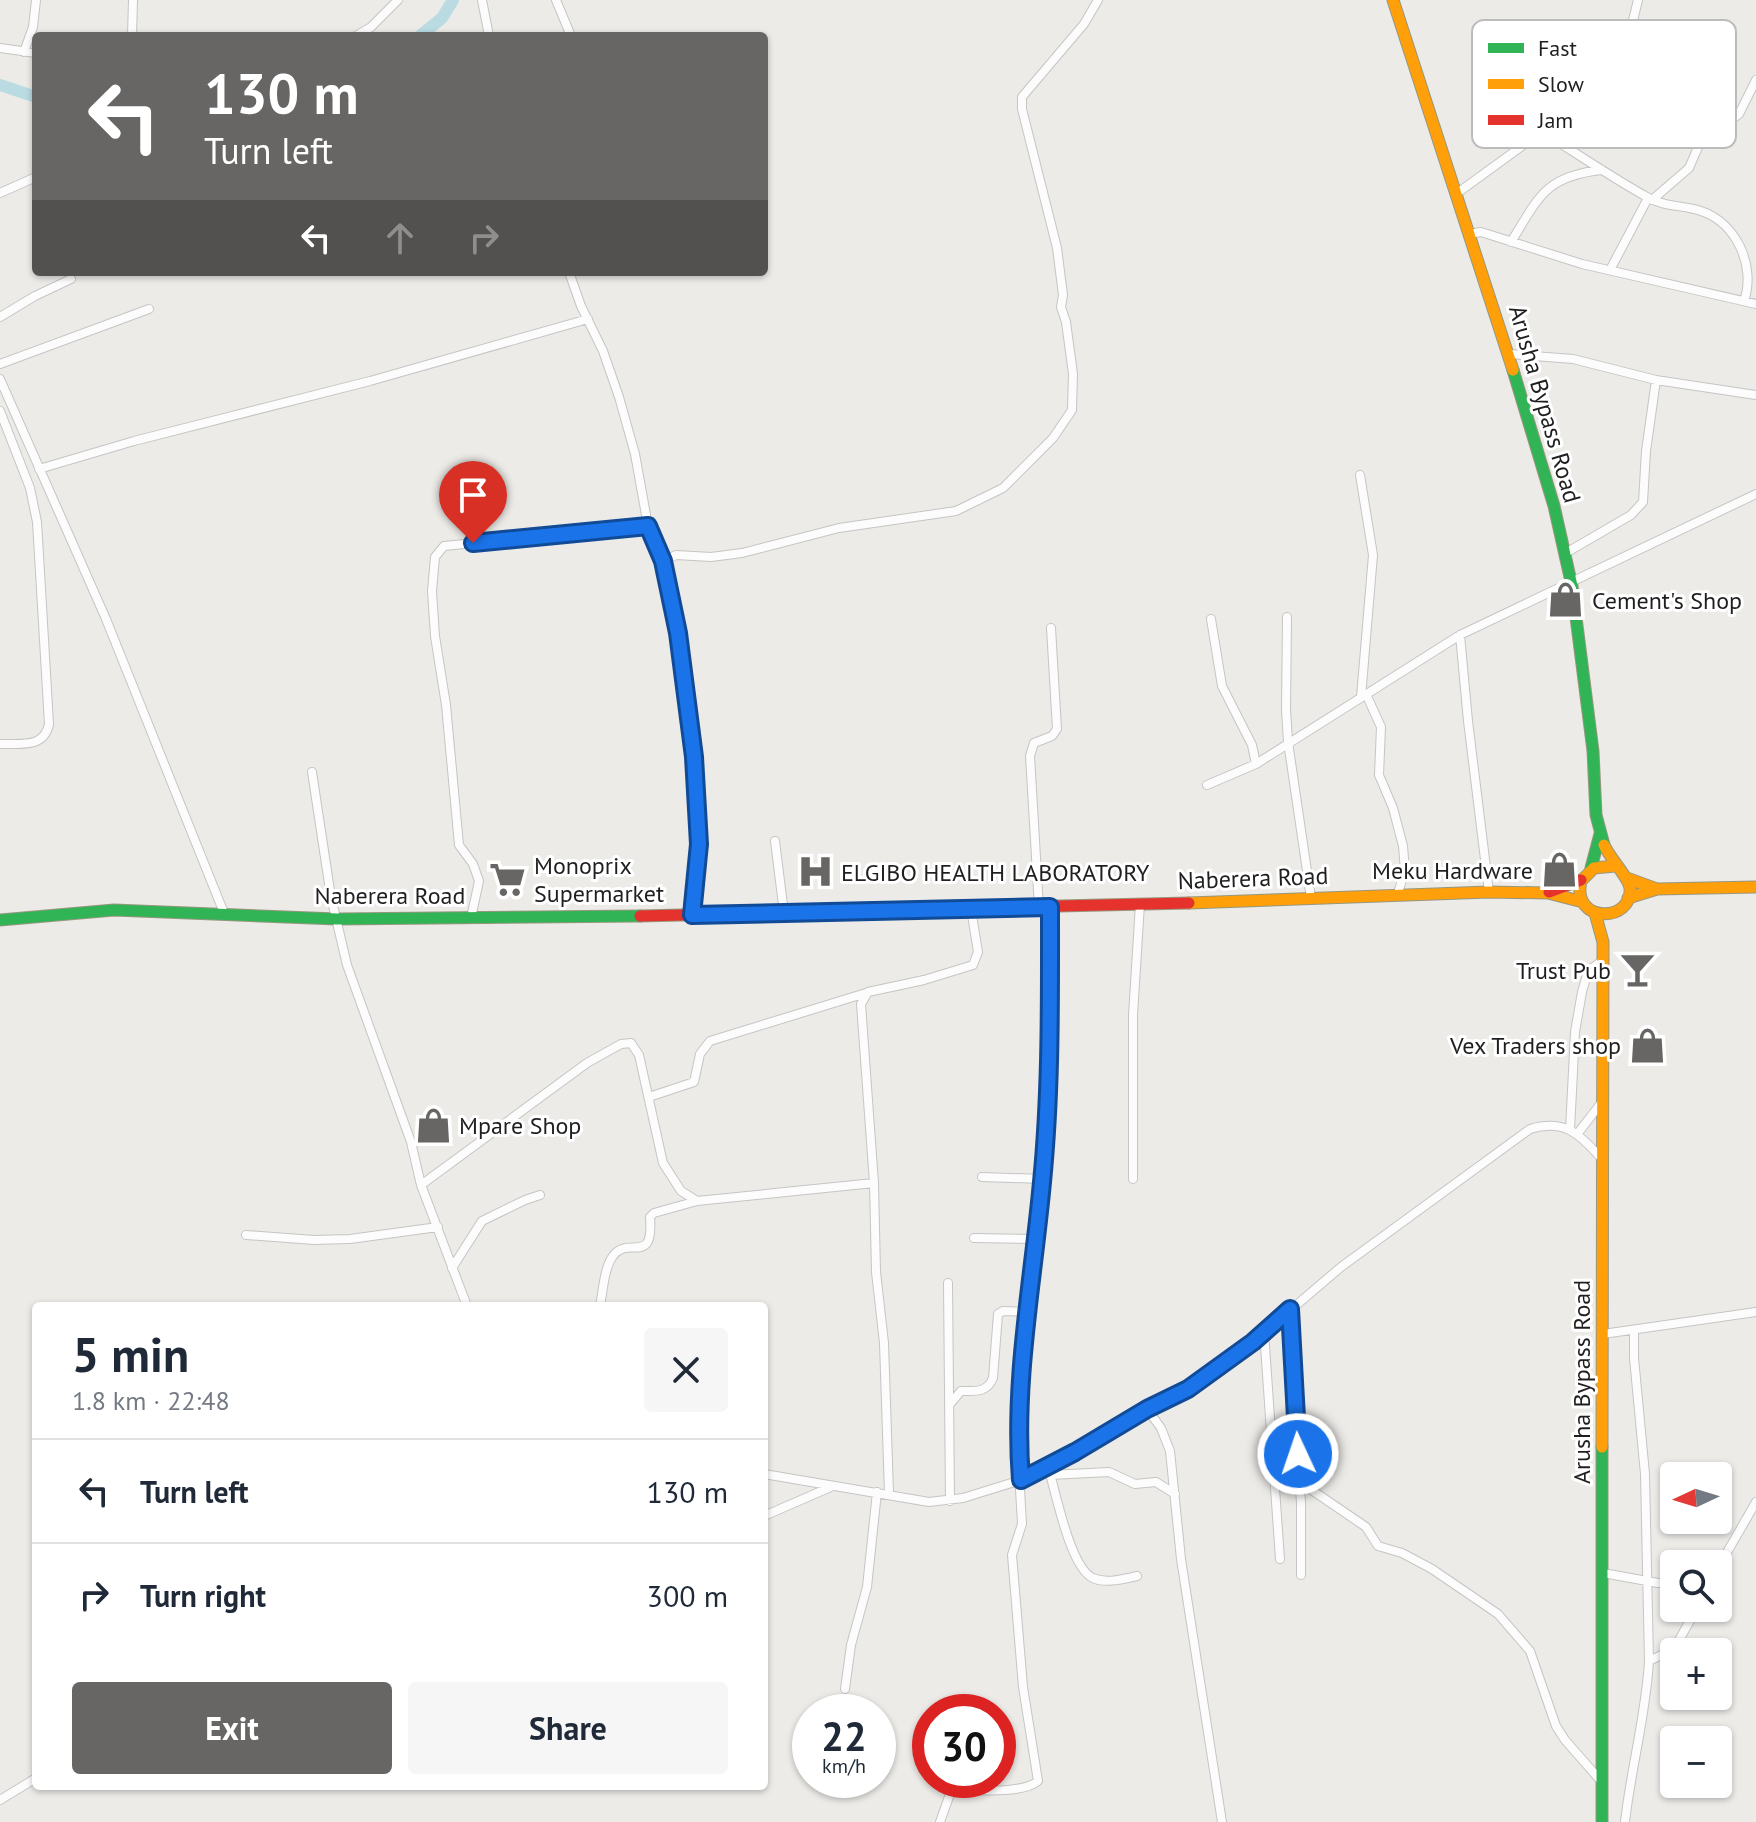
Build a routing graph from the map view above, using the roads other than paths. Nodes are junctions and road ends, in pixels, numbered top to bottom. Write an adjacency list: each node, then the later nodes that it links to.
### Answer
1 (36, 0): 15 (street)
2 (133, 0): 10 (street)
3 (398, 0): 11 (street)
4 (482, 0): 12 (street)
5 (556, 0): 13 (street)
6 (1098, 0): 50 (street)
7 (1393, 0): 25 (main road, Arusha Bypass Road)
8 (1638, 0): 9 (street)
9 (1632, 20)
10 (132, 32)
11 (362, 32)
12 (488, 32)
13 (569, 32)
14 (0, 48): 15 (street)
15 (24, 52): 16 (street)
16 (32, 53)
17 (1756, 80): 18 (street)
18 (1736, 116)
19 (1518, 148): 25 (street)
20 (1568, 148): 22 (street)
21 (1698, 148): 26 (street)
22 (1602, 170): 26 (street); 28 (street)
23 (32, 179): 24 (street)
24 (0, 193)
25 (1456, 194): 27 (main road, Arusha Bypass Road)
26 (1650, 199): 29 (street); 31 (street)
27 (1469, 234): 28 (street); 39 (main road, Arusha Bypass Road)
28 (1511, 242): 31 (street)
29 (1745, 256): 30 (street); 34 (street)
30 (1756, 261)
31 (1610, 270): 34 (street)
32 (571, 276): 38 (street)
33 (71, 279): 37 (street)
34 (1744, 301): 35 (street)
35 (1756, 304)
36 (149, 309): 40 (street)
37 (0, 317)
38 (588, 319): 45 (street); 48 (street)
39 (1509, 354): 42 (street); 49 (main road, Arusha Bypass Road)
40 (0, 364)
41 (0, 379): 45 (street)
42 (1656, 380): 43 (street); 49 (street)
43 (1756, 395)
44 (0, 411): 58 (street)
45 (39, 469): 80 (street)
46 (1360, 475): 56 (street)
47 (1756, 494): 51 (street)
48 (648, 526): 50 (street); 84 (street)
49 (1564, 554): 51 (main road, Arusha Bypass Road)
50 (663, 561): 83 (street)
51 (1572, 581): 55 (street); 62 (main road, Arusha Bypass Road)
52 (1287, 617): 57 (street)
53 (1211, 619): 59 (street)
54 (1051, 628): 77 (street)
55 (1460, 635): 56 (street); 70 (street)
56 (1364, 696): 57 (street); 72 (street)
57 (1288, 742): 59 (street); 73 (street)
58 (0, 744)
59 (1256, 764): 61 (street)
60 (312, 772): 85 (street)
61 (1207, 785)
62 (1600, 834): 64 (main road, Arusha Bypass Road); 65 (main road, Arusha Bypass Road)
63 (775, 841): 81 (street)
64 (1615, 866): 65 (main road); 66 (main road, Arusha Bypass Road)
65 (1591, 868): 67 (main road, Arusha Bypass Road)
66 (1627, 878): 69 (main road); 74 (main road)
67 (1581, 880): 71 (main road, Naberera Road); 75 (main road)
68 (1756, 887): 69 (main road)
69 (1657, 889): 74 (main road)
70 (1489, 892): 71 (main road, Naberera Road); 72 (main road, Naberera Road)
71 (1548, 893): 75 (main road, Naberera Road)
72 (1397, 896): 73 (main road, Naberera Road)
73 (1311, 898): 76 (main road, Naberera Road)
74 (1628, 898): 79 (main road, Arusha Bypass Road)
75 (1583, 902): 82 (main road)
76 (1140, 904): 77 (main road, Naberera Road); 96 (street)
77 (1045, 908): 78 (main road, Naberera Road); 95 (street)
78 (971, 909): 81 (main road, Naberera Road); 89 (street)
79 (1619, 910): 82 (main road); 87 (main road, Arusha Bypass Road)
80 (224, 913): 85 (main road, Naberera Road); 86 (main road, Naberera Road)
81 (784, 913): 83 (main road, Naberera Road)
82 (1595, 913): 87 (main road, Arusha Bypass Road)
83 (692, 915): 84 (main road, Naberera Road)
84 (471, 918): 85 (main road, Naberera Road)
85 (337, 919): 98 (street)
86 (0, 920)
87 (1603, 942): 88 (main road, Arusha Bypass Road)
88 (1602, 961): 91 (main road, Arusha Bypass Road); 92 (street)
89 (866, 993): 90 (street); 97 (street)
90 (649, 1097): 98 (street); 100 (street)
91 (1602, 1102): 92 (street); 93 (main road, Arusha Bypass Road)
92 (1574, 1132): 93 (street); 109 (street)
93 (1601, 1158): 114 (main road, Arusha Bypass Road)
94 (982, 1177): 95 (street)
95 (1043, 1179): 104 (street)
96 (1133, 1179)
97 (874, 1183): 100 (street); 123 (street)
98 (421, 1185): 101 (street)
99 (540, 1195): 105 (street)
100 (697, 1201): 108 (street)
101 (438, 1227): 102 (street); 105 (street)
102 (246, 1235)
103 (974, 1238): 104 (street)
104 (1036, 1239): 110 (street)
105 (452, 1268): 107 (street)
106 (948, 1283): 115 (street)
107 (465, 1302)
108 (601, 1302)
109 (1290, 1309): 113 (street); 120 (street)
110 (1028, 1312): 115 (street); 119 (street)
111 (1756, 1312): 112 (street)
112 (1634, 1330): 114 (street); 133 (street)
113 (1264, 1332): 116 (street); 129 (street)
114 (1603, 1334): 130 (main road, Arusha Bypass Road)
115 (949, 1405): 125 (street)
116 (1147, 1409): 117 (street); 124 (street)
117 (1049, 1471): 119 (street); 124 (street); 132 (street)
118 (768, 1475): 121 (street)
119 (1021, 1480): 125 (street); 141 (street)
120 (1300, 1482): 131 (street); 139 (street)
121 (837, 1484): 122 (street); 127 (street)
122 (877, 1492): 123 (street); 137 (street)
123 (889, 1493): 125 (street)
124 (1175, 1494): 142 (street)
125 (950, 1501)
126 (1756, 1502): 128 (street)
127 (768, 1514)
128 (1728, 1550)
129 (1280, 1559)
130 (1603, 1573): 133 (street); 139 (main road, Arusha Bypass Road)
131 (1301, 1575)
132 (1137, 1576)
133 (1648, 1579): 134 (street); 136 (street)
134 (1660, 1583)
135 (1689, 1622): 136 (street)
136 (1649, 1661): 144 (street)
137 (845, 1689)
138 (32, 1780): 140 (street)
139 (1602, 1781): 143 (main road, Arusha Bypass Road)
140 (0, 1800)
141 (940, 1822)
142 (1222, 1822)
143 (1602, 1822)
144 (1625, 1822)

